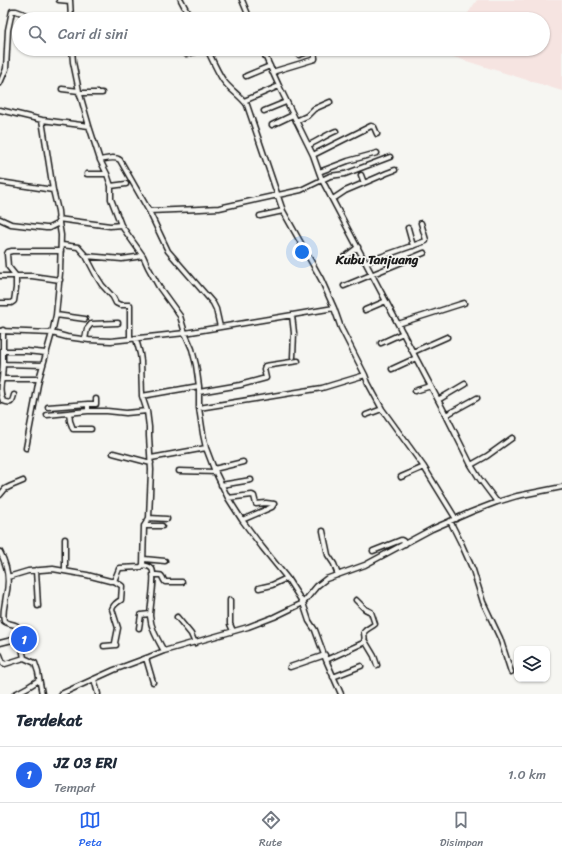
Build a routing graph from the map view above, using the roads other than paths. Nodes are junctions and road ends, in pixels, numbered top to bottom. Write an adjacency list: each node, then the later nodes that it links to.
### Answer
1 (59, 0): 2 (street)
2 (70, 0): 6 (street)
3 (181, 0): 7 (street)
4 (242, 0): 8 (street)
5 (19, 12): 16 (street)
6 (71, 12)
7 (187, 12)
8 (247, 12)
9 (73, 56): 19 (street)
10 (211, 56): 21 (street)
11 (265, 56): 13 (street)
12 (315, 56): 14 (street)
13 (270, 66): 14 (street); 15 (street)
14 (272, 72): 17 (street)
15 (246, 76)
16 (0, 83)
17 (278, 86): 21 (street); 22 (street)
18 (62, 89): 19 (street)
19 (79, 92): 20 (street); 30 (street)
20 (102, 93)
21 (244, 101): 49 (street)
22 (286, 102): 25 (street); 26 (street)
23 (330, 102): 28 (street)
24 (0, 110): 27 (street)
25 (264, 111)
26 (293, 115): 28 (street); 29 (street)
27 (42, 120): 30 (street); 48 (street)
28 (296, 121): 33 (street)
29 (272, 125)
30 (89, 126): 37 (street)
31 (336, 131): 33 (street)
32 (377, 134): 35 (street)
33 (309, 146): 35 (street)
34 (377, 153): 39 (street)
35 (313, 155): 39 (street)
36 (390, 156): 43 (street)
37 (100, 160): 41 (street); 51 (street)
38 (395, 170): 45 (street)
39 (319, 172): 43 (street)
40 (87, 174): 41 (street)
41 (107, 174): 47 (street)
42 (361, 175): 45 (street)
43 (322, 180): 49 (street); 50 (street)
44 (0, 182): 48 (street)
45 (364, 183): 50 (street)
46 (126, 184): 47 (street)
47 (111, 186): 57 (street)
48 (53, 190): 55 (street)
49 (277, 195): 51 (street); 52 (street)
50 (333, 199): 61 (street)
51 (149, 211): 83 (street)
52 (283, 211): 53 (street); 76 (street)
53 (260, 216)
54 (0, 219): 55 (street)
55 (59, 221): 57 (street); 59 (street)
56 (421, 223): 60 (street)
57 (121, 225): 65 (street)
58 (408, 228): 60 (street)
59 (62, 245): 62 (street); 64 (street)
60 (413, 246): 67 (street)
61 (358, 247): 66 (street); 67 (street)
62 (61, 251): 70 (street); 71 (street)
63 (424, 253): 68 (street)
64 (86, 256): 65 (street); 90 (street)
65 (143, 256): 86 (street)
66 (341, 260)
67 (366, 262): 68 (street)
68 (373, 274): 72 (street); 73 (street)
69 (0, 276): 70 (street)
70 (16, 276): 71 (street); 74 (street)
71 (60, 280): 78 (street)
72 (344, 286)
73 (386, 301): 77 (street); 82 (street)
74 (0, 303)
75 (464, 303): 82 (street)
76 (334, 308): 79 (street); 102 (street)
77 (365, 310)
78 (56, 314): 80 (street); 85 (street)
79 (292, 315): 83 (street); 96 (street)
80 (85, 319)
81 (118, 323): 89 (street)
82 (398, 324): 87 (street)
83 (220, 327): 86 (street)
84 (2, 330): 85 (street); 93 (street)
85 (52, 332): 89 (street); 94 (street)
86 (185, 333): 91 (street); 106 (street)
87 (403, 333): 92 (street); 95 (street)
88 (447, 337): 95 (street)
89 (85, 339): 90 (street)
90 (130, 339): 91 (street)
91 (136, 339): 111 (street)
92 (381, 343)
93 (3, 351): 94 (street); 99 (street)
94 (46, 352): 100 (street)
95 (413, 352): 97 (street)
96 (293, 357)
97 (416, 358): 101 (street); 107 (street)
98 (298, 362): 109 (street)
99 (3, 364): 100 (street); 103 (street)
100 (43, 365): 104 (street)
101 (392, 369)
102 (365, 375): 117 (street); 118 (street)
103 (2, 379): 104 (street); 110 (street)
104 (39, 379): 127 (street)
105 (465, 384): 114 (street)
106 (199, 386): 109 (street); 111 (street)
107 (431, 386): 108 (street); 114 (street)
108 (415, 391)
109 (199, 392): 117 (street)
110 (14, 395)
111 (142, 396): 120 (street)
112 (477, 398): 124 (street)
113 (96, 399): 115 (street)
114 (438, 400): 124 (street)
115 (88, 404): 116 (street); 119 (street)
116 (48, 407)
117 (199, 408): 128 (street)
118 (382, 409): 123 (street); 134 (street)
119 (88, 411): 120 (street); 121 (street)
120 (147, 411): 130 (street)
121 (68, 414): 122 (street); 125 (street)
122 (47, 415)
123 (366, 415)
124 (446, 415): 133 (street)
125 (91, 429)
126 (512, 438): 133 (street)
127 (26, 448)
128 (206, 448): 130 (street); 136 (street)
129 (113, 453): 132 (street)
130 (151, 458): 132 (street)
131 (244, 462): 136 (street)
132 (150, 463): 145 (street)
133 (471, 465): 144 (street)
134 (424, 467): 137 (street); 147 (street)
135 (180, 471): 136 (street)
136 (215, 471): 140 (street)
137 (401, 477)
138 (251, 480): 140 (street)
139 (23, 481): 142 (street)
140 (221, 485): 143 (street)
141 (562, 487): 144 (street)
142 (0, 495)
143 (228, 498): 148 (street); 148 (street)
144 (497, 502): 147 (street)
145 (149, 518): 146 (street); 150 (street)
146 (166, 519)
147 (456, 519): 149 (street)
148 (242, 520): 167 (street)
149 (450, 521): 154 (street); 194 (street)
150 (144, 526): 151 (street); 157 (street)
151 (162, 526)
152 (322, 531): 165 (street)
153 (65, 539): 163 (street)
154 (405, 544): 155 (street); 165 (street)
155 (373, 551)
156 (0, 552): 158 (street)
157 (144, 559): 159 (street); 161 (street)
158 (5, 561): 160 (street); 166 (street)
159 (165, 561)
160 (0, 563)
161 (144, 565): 164 (street); 168 (street)
162 (36, 570): 163 (street); 166 (street); 174 (street)
163 (65, 571): 168 (street)
164 (153, 575): 169 (street); 175 (street)
165 (338, 575): 173 (street)
166 (8, 577): 177 (street)
167 (286, 578): 170 (street); 173 (street)
168 (114, 581): 184 (street)
169 (182, 582)
170 (259, 588)
171 (230, 600): 179 (street)
172 (356, 600): 181 (street)
173 (303, 602): 179 (street); 187 (street)
174 (38, 606)
175 (150, 614): 178 (street); 185 (street)
176 (177, 617): 183 (street)
177 (1, 620): 180 (street)
178 (140, 628)
179 (233, 631): 183 (street)
180 (20, 638): 182 (street); 188 (street)
181 (365, 641): 190 (street); 191 (street)
182 (0, 643)
183 (196, 643): 185 (street)
184 (104, 646)
185 (164, 651): 189 (street)
186 (0, 655): 188 (street)
187 (325, 655): 190 (street); 193 (street)
188 (24, 658): 197 (street)
189 (146, 658): 196 (street); 198 (street)
190 (326, 660): 195 (street)
191 (377, 665)
192 (362, 666): 195 (street)
193 (290, 667)
194 (511, 672)
195 (333, 677): 203 (street)
196 (94, 679): 201 (street); 202 (street)
197 (39, 680): 199 (street); 200 (street)
198 (153, 682)
199 (15, 694)
200 (42, 694)
201 (61, 694)
202 (98, 694)
203 (341, 694)

